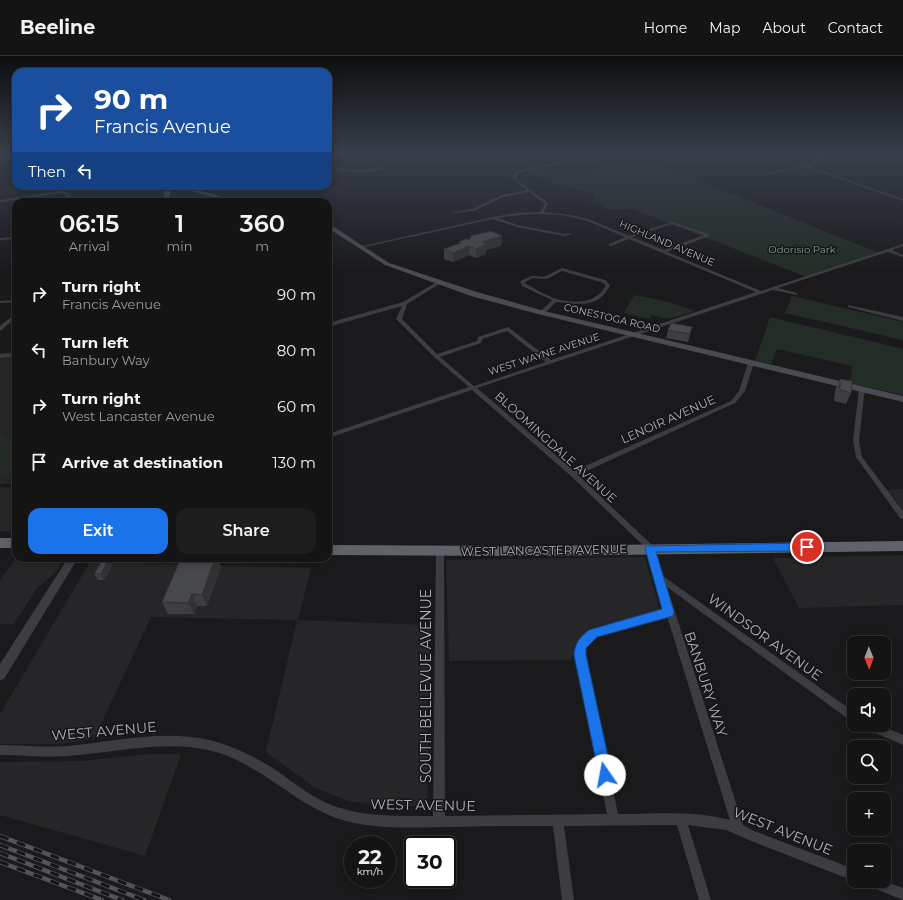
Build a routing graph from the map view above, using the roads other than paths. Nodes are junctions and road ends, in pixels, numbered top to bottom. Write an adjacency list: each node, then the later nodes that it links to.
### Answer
1 (60, 192): 7 (street)
2 (63, 192): 8 (street)
3 (202, 192): 9 (main road)
4 (522, 192): 13 (street)
5 (531, 192): 14 (street)
6 (881, 192): 11 (street)
7 (21, 198)
8 (71, 198)
9 (222, 198)
10 (12, 199): 12 (street)
11 (903, 200)
12 (0, 201)
13 (455, 212)
14 (541, 213): 15 (street, HIGHLAND AVENUE); 18 (street, HIGHLAND AVENUE)
15 (493, 218): 17 (street); 23 (street, HIGHLAND AVENUE)
16 (332, 229): 23 (main road, CONESTOGA ROAD)
17 (570, 234)
18 (629, 237): 22 (street); 25 (street, HIGHLAND AVENUE); 25 (street)
19 (12, 238): 20 (street)
20 (0, 239)
21 (903, 244): 24 (street, WEST WAYNE AVENUE)
22 (610, 245)
23 (360, 247): 27 (main road, CONESTOGA ROAD)
24 (887, 250): 26 (street); 28 (street, WEST WAYNE AVENUE)
25 (663, 252): 29 (street, HIGHLAND AVENUE)
26 (903, 256)
27 (439, 283): 34 (street); 36 (main road, CONESTOGA ROAD)
28 (773, 288): 29 (street, WEST WAYNE AVENUE); 30 (street)
29 (760, 292): 41 (street, WEST WAYNE AVENUE)
30 (795, 294)
31 (555, 300): 31 (street); 36 (street)
32 (12, 301): 33 (street)
33 (0, 302)
34 (405, 303): 39 (street); 44 (street, BLOOMINGDALE AVENUE)
35 (850, 306): 38 (street)
36 (542, 313): 41 (main road, CONESTOGA ROAD)
37 (12, 318): 40 (street)
38 (903, 319)
39 (332, 324)
40 (0, 329)
41 (636, 334): 45 (street, WEST WAYNE AVENUE); 46 (main road, CONESTOGA ROAD)
42 (12, 354): 43 (street)
43 (0, 356)
44 (436, 356): 45 (street); 47 (street, BLOOMINGDALE AVENUE)
45 (550, 362): 47 (street, WEST WAYNE AVENUE)
46 (751, 363): 48 (main road, CONESTOGA ROAD); 51 (street, LENOIR AVENUE)
47 (473, 388): 50 (street, WEST WAYNE AVENUE); 51 (street, BLOOMINGDALE AVENUE)
48 (862, 390): 49 (main road, CONESTOGA ROAD); 52 (street)
49 (903, 399)
50 (332, 435)
51 (573, 474): 55 (street, BLOOMINGDALE AVENUE)
52 (903, 516)
53 (0, 543): 54 (highway)
54 (12, 543)
55 (650, 548): 56 (highway, WEST LANCASTER AVENUE); 58 (highway, WEST LANCASTER AVENUE); 60 (street, BANBURY WAY)
56 (902, 548)
57 (332, 550): 58 (highway, WEST LANCASTER AVENUE)
58 (440, 551): 69 (street, SOUTH BELLEVUE AVENUE)
59 (71, 562): 62 (street)
60 (660, 578): 61 (street, BANBURY WAY); 63 (street, WINDSOR AVENUE)
61 (669, 612): 68 (street); 71 (street, BANBURY WAY)
62 (0, 675)
63 (847, 713)
64 (884, 732): 65 (street)
65 (903, 740)
66 (0, 750): 69 (street, WEST AVENUE)
67 (681, 819): 68 (street, WEST AVENUE); 71 (street, WEST AVENUE); 76 (street)
68 (614, 820): 70 (street, WEST AVENUE)
69 (439, 821): 70 (street, WEST AVENUE)
70 (558, 821): 75 (street)
71 (738, 827): 72 (street, WEST AVENUE)
72 (847, 872)
73 (888, 888): 74 (street)
74 (903, 894)
75 (568, 900)
76 (705, 900)

